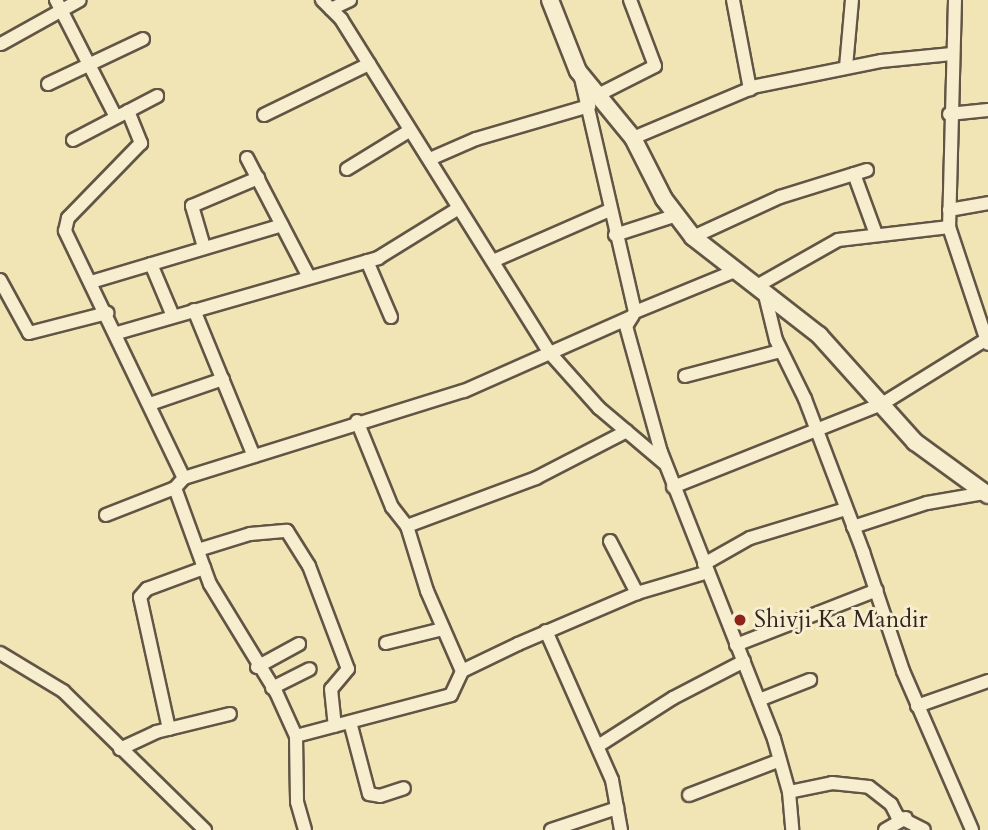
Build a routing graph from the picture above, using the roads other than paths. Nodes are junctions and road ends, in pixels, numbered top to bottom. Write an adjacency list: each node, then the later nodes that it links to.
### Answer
1 (80, 0): 9 (street)
2 (349, 0): 8 (street)
3 (550, 0): 19 (street)
4 (630, 0): 19 (street)
5 (733, 0): 17 (street)
6 (852, 0): 15 (street)
7 (955, 0): 12 (street)
8 (326, 4): 13 (street)
9 (58, 5): 11 (street); 14 (street)
10 (143, 39): 14 (street)
11 (1, 44)
12 (952, 54): 15 (street); 22 (street)
13 (369, 64): 23 (street); 25 (street)
14 (87, 65): 16 (street); 24 (street)
15 (846, 67): 17 (street)
16 (48, 85)
17 (750, 89): 26 (street)
18 (158, 96): 21 (street)
19 (593, 101): 26 (street); 29 (street); 34 (street)
20 (988, 110): 22 (street)
21 (128, 111): 24 (street); 49 (street)
22 (949, 114): 35 (street)
23 (264, 115)
24 (116, 117): 27 (street)
25 (409, 131): 29 (street); 30 (street)
26 (633, 138): 36 (street)
27 (73, 140)
28 (247, 158): 31 (street)
29 (430, 159): 33 (street)
30 (347, 169)
31 (258, 178): 37 (street); 42 (street)
32 (988, 204): 35 (street)
33 (459, 208): 43 (street); 44 (street)
34 (610, 210): 40 (street); 44 (street)
35 (949, 210): 38 (street)
36 (677, 215): 40 (street); 41 (street)
37 (282, 225): 42 (street); 47 (street)
38 (949, 227): 39 (street); 57 (street)
39 (876, 234): 41 (street); 50 (street)
40 (615, 235): 53 (street)
41 (693, 237): 46 (street)
42 (204, 247): 45 (street)
43 (367, 261): 47 (street); 55 (street)
44 (493, 261): 59 (street)
45 (151, 264): 49 (street); 54 (street)
46 (735, 271): 50 (street); 53 (street)
47 (309, 277): 51 (street)
48 (0, 280): 52 (street)
49 (91, 282): 52 (street)
50 (760, 291): 58 (street); 63 (street)
51 (194, 310): 54 (street); 61 (street)
52 (107, 313): 56 (street)
53 (633, 315): 59 (street); 68 (street)
54 (173, 316): 56 (street)
55 (391, 317)
56 (117, 333): 62 (street)
57 (987, 342): 63 (street)
58 (780, 351): 60 (street); 66 (street)
59 (552, 354): 64 (street); 65 (street)
60 (685, 376)
61 (223, 380): 62 (street); 67 (street)
62 (150, 404): 69 (street)
63 (882, 404): 66 (street); 72 (street)
64 (357, 421): 67 (street); 75 (street)
65 (627, 431): 68 (street); 75 (street)
66 (817, 433): 70 (street); 73 (street)
67 (254, 456): 69 (street)
68 (664, 463): 70 (street)
69 (184, 478): 71 (street)
70 (673, 487): 80 (street)
71 (175, 488): 74 (street); 78 (street)
72 (987, 494): 76 (street)
73 (846, 509): 76 (street); 80 (street)
74 (106, 515)
75 (407, 526): 83 (street)
76 (853, 527): 81 (street)
77 (610, 541): 82 (street)
78 (198, 550): 79 (street); 100 (street)
79 (204, 568): 90 (street); 101 (street)
80 (706, 568): 82 (street); 87 (street)
81 (877, 590): 87 (street); 97 (street)
82 (637, 593): 84 (street)
83 (443, 629): 85 (street); 92 (street)
84 (546, 631): 92 (street); 103 (street)
85 (386, 643)
86 (299, 644): 90 (street)
87 (736, 645): 89 (street)
88 (0, 653): 104 (street)
89 (744, 661): 96 (street); 103 (street)
90 (257, 667): 95 (street)
91 (310, 669): 95 (street)
92 (462, 671): 99 (street)
93 (810, 680): 96 (street)
94 (988, 681): 97 (street)
95 (272, 688): 102 (street)
96 (759, 700): 105 (street)
97 (917, 706): 118 (street)
98 (230, 714): 101 (street)
99 (350, 722): 100 (street); 106 (street)
100 (335, 726): 102 (street)
101 (169, 729): 104 (street)
102 (296, 736): 112 (street)
103 (598, 746): 109 (street)
104 (120, 749): 111 (street)
105 (780, 760): 107 (street); 108 (street)
106 (404, 788)
107 (789, 792): 110 (street); 115 (street)
108 (689, 795)
109 (617, 808): 113 (street); 114 (street)
110 (906, 818): 116 (street); 117 (street)
111 (205, 830)
112 (305, 830)
113 (551, 830)
114 (621, 830)
115 (792, 830)
116 (885, 830)
117 (924, 830)
118 (972, 830)

